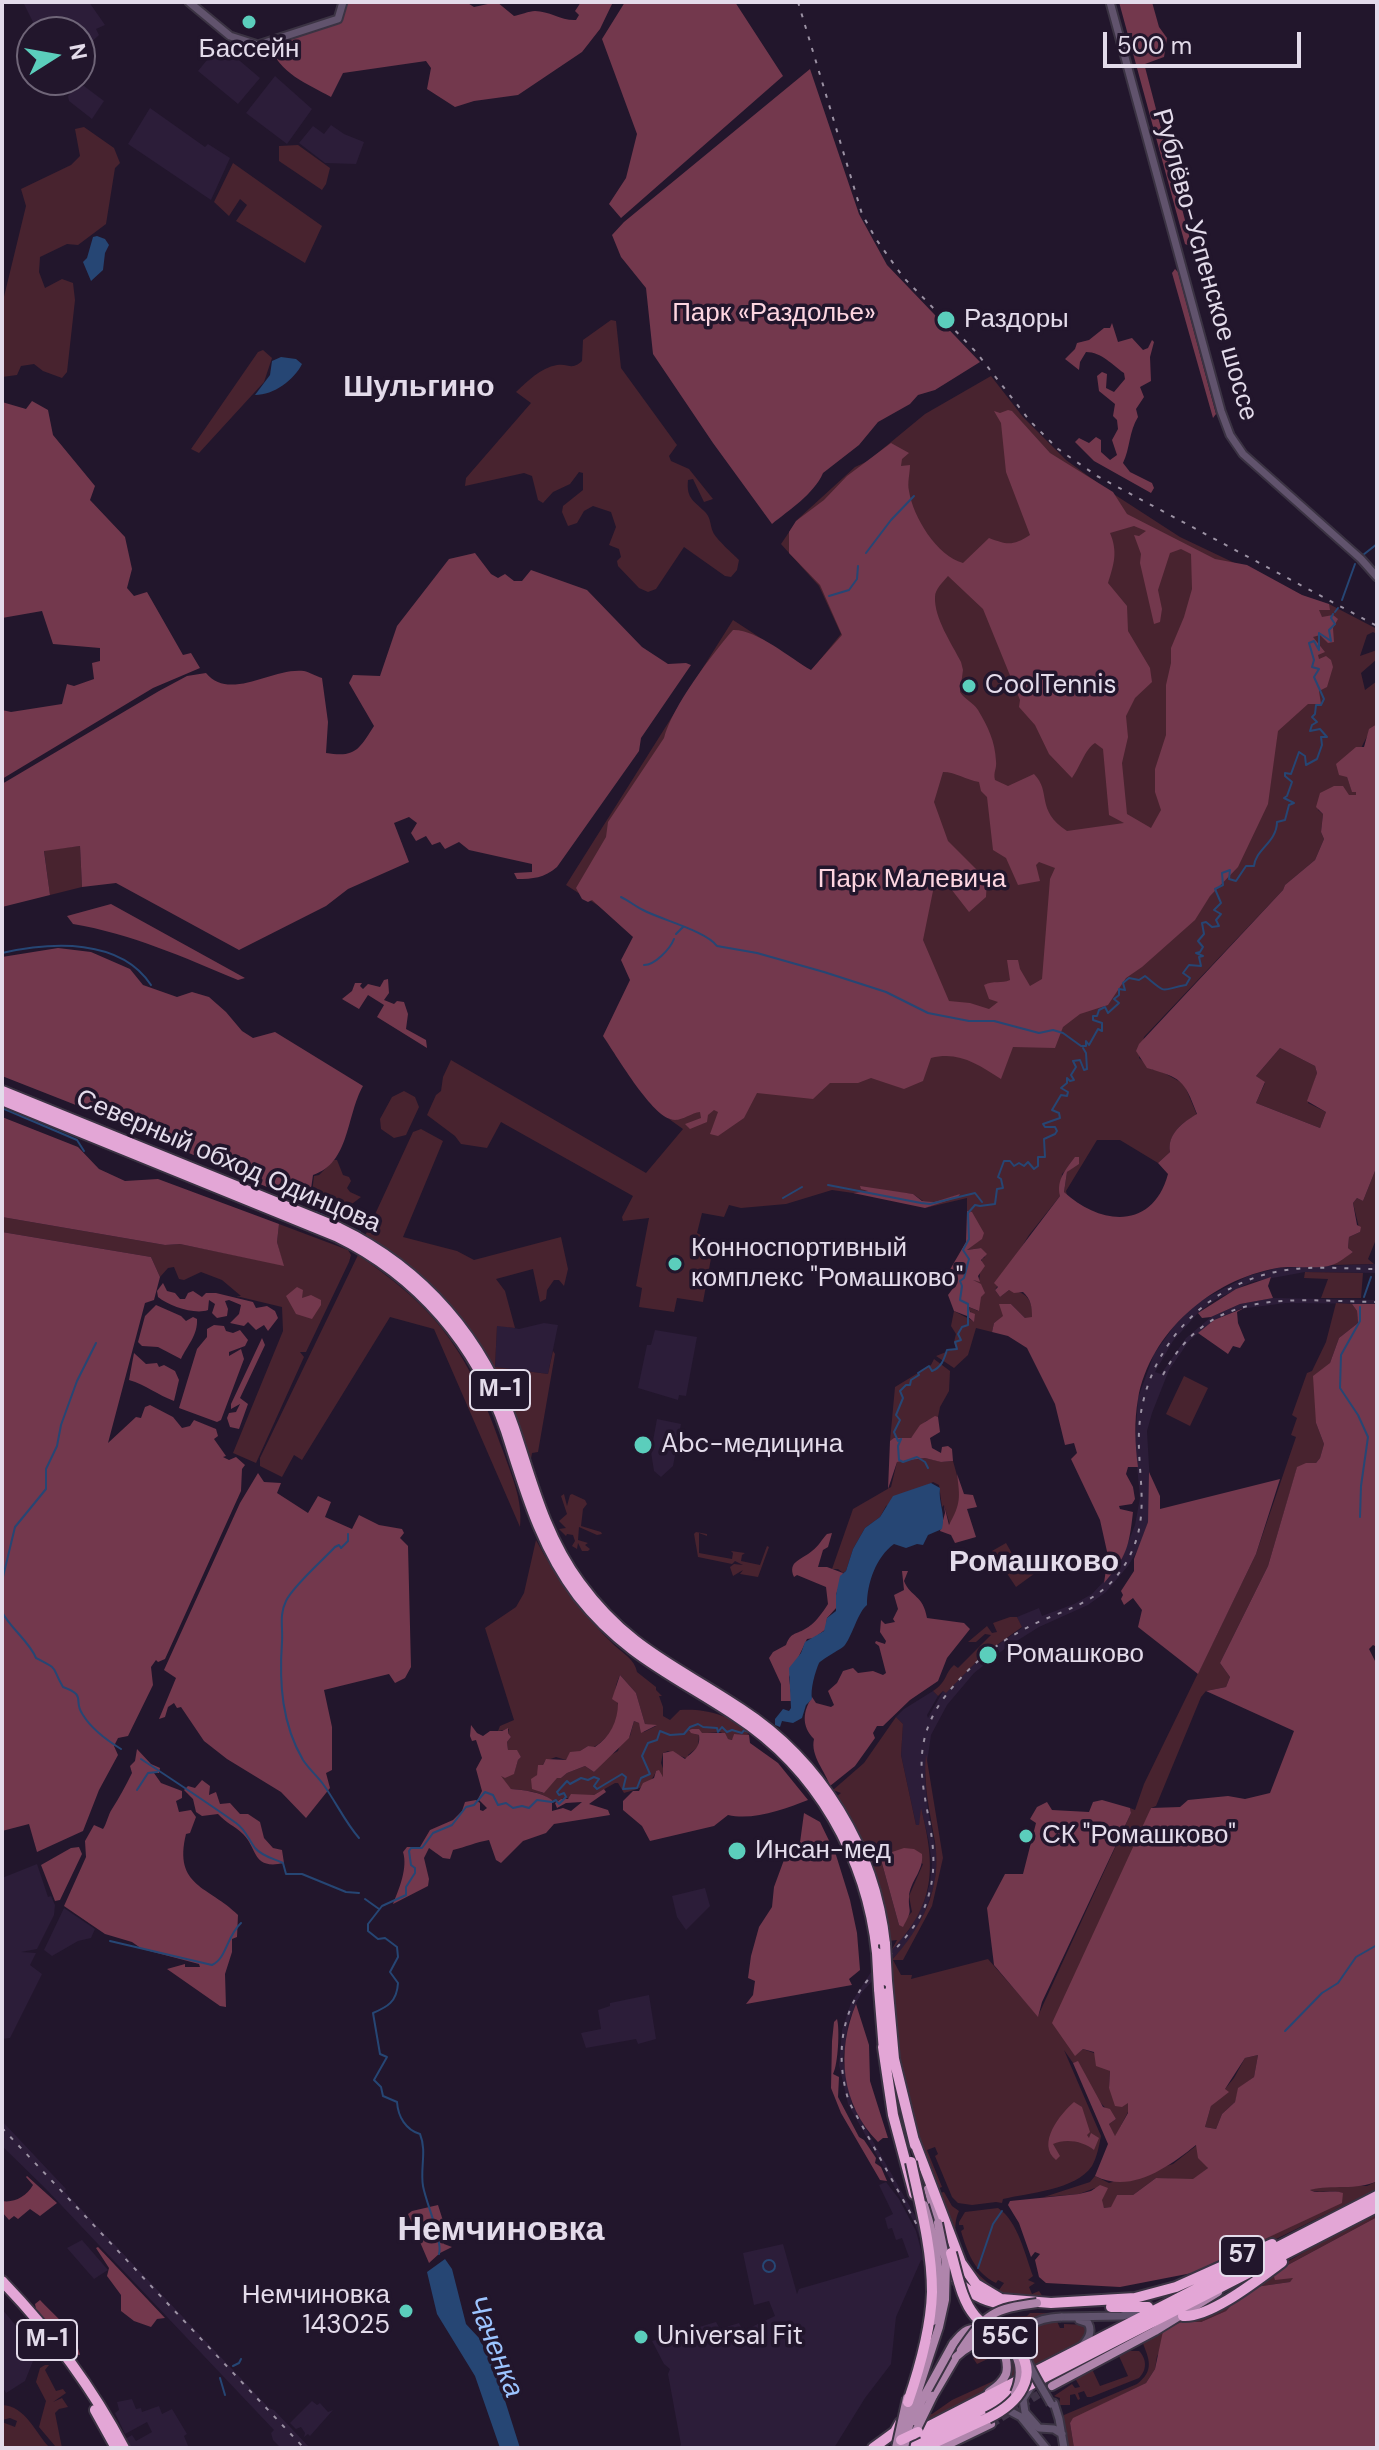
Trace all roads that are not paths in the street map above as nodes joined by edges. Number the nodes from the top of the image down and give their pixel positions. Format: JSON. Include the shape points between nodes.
{"nodes":[{"id":1,"x":189,"y":2,"type":"edge"},
{"id":2,"x":343,"y":2,"type":"edge"},
{"id":3,"x":1110,"y":2,"type":"edge"},
{"id":4,"x":1377,"y":577,"type":"edge"},
{"id":5,"x":2,"y":1091,"type":"edge"},
{"id":6,"x":2,"y":1100,"type":"edge"},
{"id":7,"x":650,"y":1659,"type":"junction"},
{"id":8,"x":881,"y":1948,"type":"junction"},
{"id":9,"x":899,"y":2115,"type":"junction"},
{"id":10,"x":914,"y":2140,"type":"junction"},
{"id":11,"x":911,"y":2162,"type":"junction"},
{"id":12,"x":923,"y":2172,"type":"junction"},
{"id":13,"x":1377,"y":2196,"type":"edge"},
{"id":14,"x":1377,"y":2207,"type":"edge"},
{"id":15,"x":1303,"y":2240,"type":"junction"},
{"id":16,"x":2,"y":2281,"type":"edge"},
{"id":17,"x":2,"y":2288,"type":"edge"},
{"id":18,"x":1037,"y":2303,"type":"junction"},
{"id":19,"x":1167,"y":2304,"type":"junction"},
{"id":20,"x":1148,"y":2307,"type":"dead end"},
{"id":21,"x":1183,"y":2316,"type":"dead end"},
{"id":22,"x":1061,"y":2319,"type":"junction"},
{"id":23,"x":1079,"y":2349,"type":"junction"},
{"id":24,"x":956,"y":2357,"type":"junction"},
{"id":25,"x":1049,"y":2376,"type":"junction"},
{"id":26,"x":1033,"y":2383,"type":"junction"},
{"id":27,"x":1052,"y":2405,"type":"junction"},
{"id":28,"x":964,"y":2407,"type":"junction"},
{"id":29,"x":986,"y":2418,"type":"junction"},
{"id":30,"x":1045,"y":2428,"type":"junction"},
{"id":31,"x":1061,"y":2432,"type":"junction"},
{"id":32,"x":908,"y":2445,"type":"edge"},
{"id":33,"x":116,"y":2448,"type":"edge"},
{"id":34,"x":124,"y":2448,"type":"edge"},
{"id":35,"x":873,"y":2448,"type":"edge"},
{"id":36,"x":886,"y":2448,"type":"edge"},
{"id":37,"x":941,"y":2448,"type":"edge"},
{"id":38,"x":1046,"y":2448,"type":"edge"},
{"id":39,"x":1063,"y":2448,"type":"edge"}],
"edges":[{"from":1,"to":2,"type":"main road","via":[[230,36],[258,45],[338,19]]},
{"from":3,"to":4,"type":"main road","name":"Рублёво-Успенское шоссе","via":[[1230,435],[1254,465]]},
{"from":5,"to":7,"type":"highway","name":"Северный обход Одинцова","number":"М-1","via":[[339,1228],[388,1255],[422,1283],[464,1329],[492,1374],[544,1521],[571,1571]]},
{"from":6,"to":7,"type":"highway","name":"Северный обход Одинцова","number":"М-1","via":[[336,1236],[416,1289],[448,1323],[488,1386],[536,1524],[564,1576],[602,1624]]},
{"from":7,"to":8,"type":"highway","name":"Северный обход Одинцова","number":"М-1","via":[[731,1702],[804,1763],[829,1803],[860,1873]]},
{"from":8,"to":9,"type":"highway","name":"Северный обход Одинцова","number":"М-1","bridge":true},
{"from":8,"to":9,"type":"highway","name":"Северный обход Одинцова","number":"М-1","bridge":true,"via":[[883,2047]]},
{"from":9,"to":10,"type":"highway","name":"Северный обход Одинцова","number":"М-1"},
{"from":9,"to":11,"type":"highway","name":"Северный обход Одинцова"},
{"from":9,"to":20,"type":"highway","bridge":true,"via":[[905,2166],[930,2235],[952,2277],[975,2296],[1010,2306]]},
{"from":10,"to":12,"type":"highway","name":"Северный обход Одинцова","number":"М-1"},
{"from":10,"to":18,"type":"highway","number":"57","bridge":true,"via":[[969,2276],[994,2296]]},
{"from":11,"to":32,"type":"main road","name":"Северный обход Одинцова","bridge":true,"via":[[934,2238],[939,2281],[935,2314],[906,2402]]},
{"from":11,"to":35,"type":"highway","bridge":true,"via":[[932,2295],[925,2341],[898,2428]]},
{"from":12,"to":29,"type":"highway","number":"55C","bridge":true,"via":[[970,2310],[1015,2346],[1025,2367],[1024,2385],[1015,2401]]},
{"from":12,"to":32,"type":"main road","name":"Северный обход Одинцова","bridge":true,"via":[[943,2245],[946,2286]]},
{"from":13,"to":15,"type":"highway"},
{"from":14,"to":15,"type":"highway"},
{"from":15,"to":18,"type":"highway","number":"57","via":[[1248,2253],[1186,2283],[1124,2300]]},
{"from":15,"to":19,"type":"highway"},
{"from":15,"to":21,"type":"highway","via":[[1208,2310]]},
{"from":15,"to":25,"type":"highway"},
{"from":16,"to":34,"type":"highway","number":"М-1","via":[[66,2357]]},
{"from":17,"to":33,"type":"highway","number":"М-1","via":[[57,2353]]},
{"from":18,"to":24,"type":"main road","bridge":true,"via":[[985,2318]]},
{"from":19,"to":22,"type":"main road","via":[[1122,2316]]},
{"from":19,"to":23,"type":"highway"},
{"from":22,"to":23,"type":"main road","via":[[1089,2325]]},
{"from":22,"to":27,"type":"main road","bridge":true,"via":[[1032,2324],[1022,2343]]},
{"from":23,"to":25,"type":"highway"},
{"from":24,"to":29,"type":"main road","bridge":true,"via":[[989,2340],[1001,2341],[1013,2354],[1020,2373],[1015,2394]]},
{"from":24,"to":32,"type":"main road","bridge":true},
{"from":25,"to":26,"type":"highway"},
{"from":25,"to":28,"type":"highway"},
{"from":26,"to":29,"type":"highway"},
{"from":26,"to":30,"type":"main road","via":[[1024,2396],[1024,2408],[1034,2425]]},
{"from":27,"to":30,"type":"main road","via":[[1053,2420]]},
{"from":27,"to":31,"type":"main road"},
{"from":28,"to":32,"type":"highway"},
{"from":28,"to":32,"type":"main road","bridge":true,"via":[[999,2384],[1007,2364],[1001,2347],[976,2329],[953,2344],[941,2364],[922,2400]]},
{"from":29,"to":32,"type":"highway","number":"55C"},
{"from":29,"to":37,"type":"main road"},
{"from":29,"to":38,"type":"main road","via":[[1002,2407],[1016,2412]]},
{"from":30,"to":31,"type":"main road"},
{"from":31,"to":39,"type":"main road"},
{"from":32,"to":36,"type":"highway"}]}
